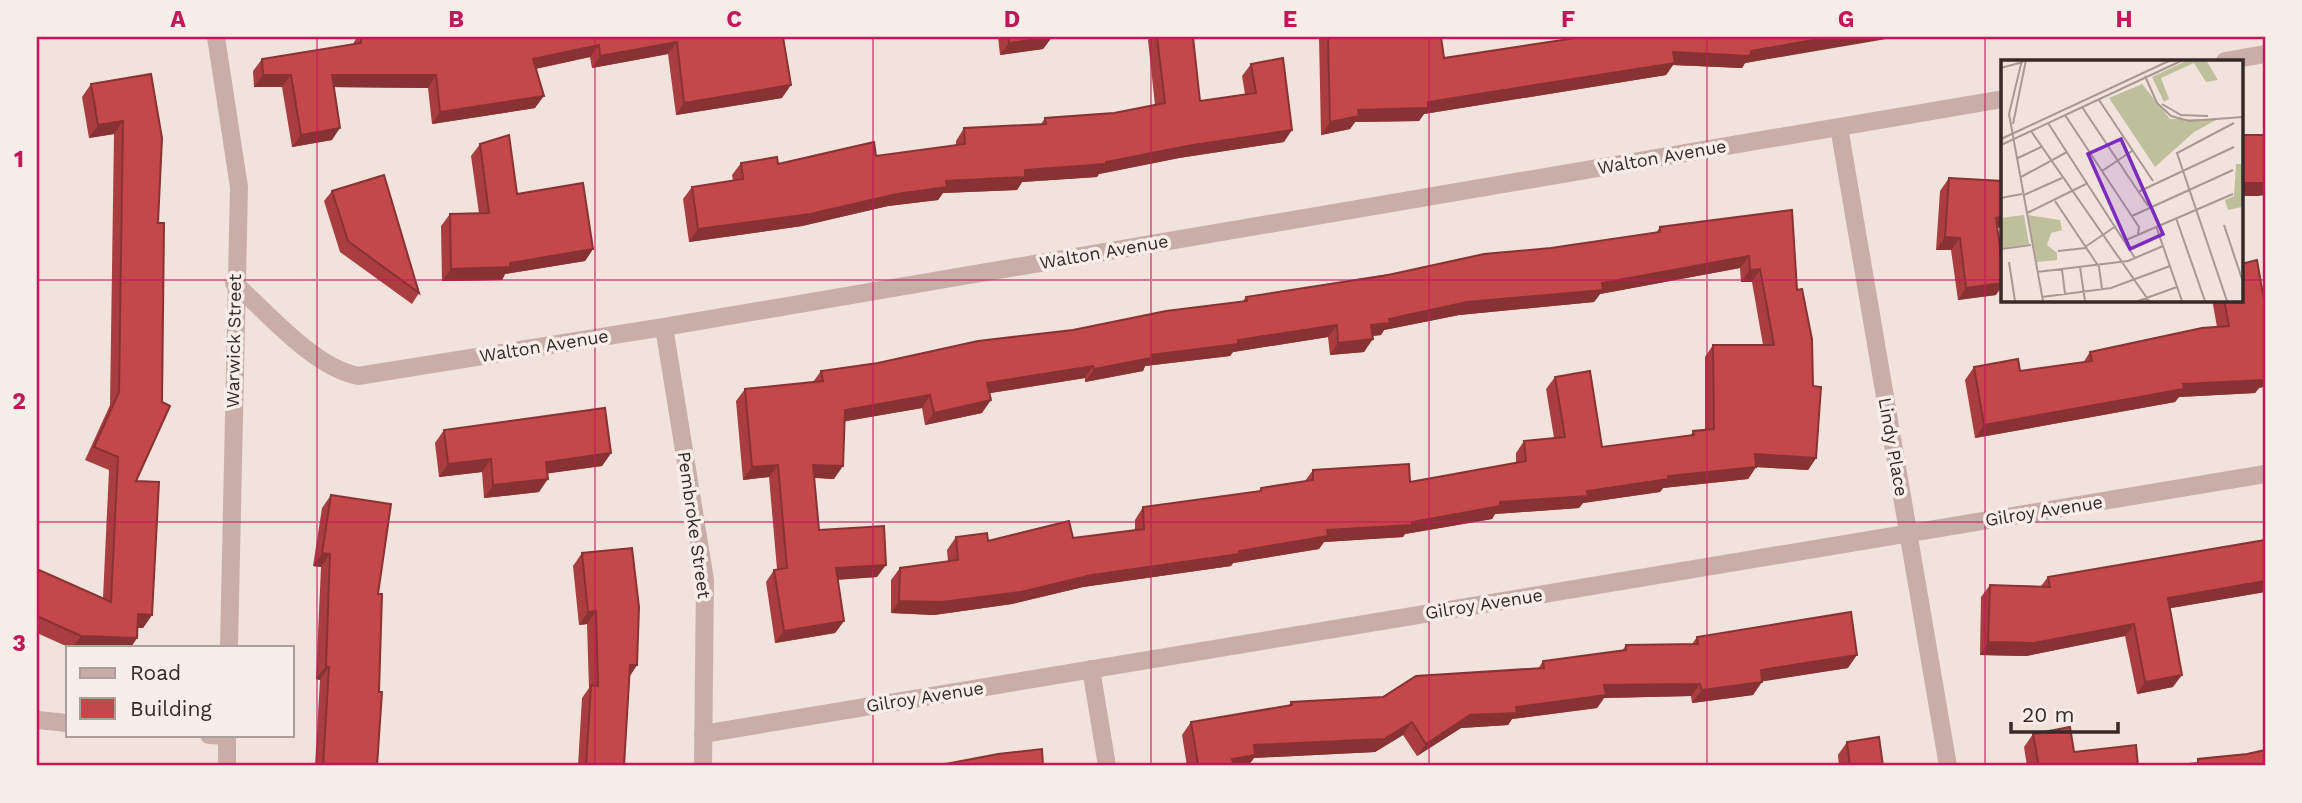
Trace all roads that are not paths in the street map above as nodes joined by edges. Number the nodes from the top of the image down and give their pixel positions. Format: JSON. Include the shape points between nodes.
{"nodes":[{"id":1,"x":216,"y":37,"type":"edge"},
{"id":2,"x":2265,"y":54,"type":"edge"},
{"id":3,"x":2231,"y":60,"type":"edge"},
{"id":4,"x":2001,"y":99,"type":"edge"},
{"id":5,"x":1839,"y":127,"type":"junction"},
{"id":6,"x":234,"y":283,"type":"junction"},
{"id":7,"x":664,"y":327,"type":"junction"},
{"id":8,"x":2265,"y":474,"type":"edge"},
{"id":9,"x":1908,"y":533,"type":"junction"},
{"id":10,"x":229,"y":646,"type":"edge"},
{"id":11,"x":1091,"y":669,"type":"junction"},
{"id":12,"x":37,"y":720,"type":"edge"},
{"id":13,"x":66,"y":723,"type":"edge"},
{"id":14,"x":703,"y":734,"type":"junction"},
{"id":15,"x":227,"y":736,"type":"edge"},
{"id":16,"x":227,"y":766,"type":"edge"},
{"id":17,"x":703,"y":766,"type":"edge"},
{"id":18,"x":1107,"y":766,"type":"edge"},
{"id":19,"x":1948,"y":766,"type":"edge"}],
"edges":[{"from":1,"to":6,"type":"street","name":"Warwick Street","via":[[239,187]]},
{"from":2,"to":3,"type":"street"},
{"from":4,"to":5,"type":"street","name":"Walton Avenue"},
{"from":5,"to":7,"type":"street","name":"Walton Avenue"},
{"from":5,"to":9,"type":"street","name":"Lindy Place"},
{"from":6,"to":7,"type":"street","name":"Walton Avenue","via":[[318,358],[358,376]]},
{"from":6,"to":10,"type":"street","name":"Warwick Street"},
{"from":7,"to":14,"type":"street","name":"Pembroke Street","via":[[705,580]]},
{"from":8,"to":9,"type":"street","name":"Gilroy Avenue"},
{"from":9,"to":11,"type":"street","name":"Gilroy Avenue"},
{"from":9,"to":19,"type":"street","name":"Lindy Place"},
{"from":11,"to":14,"type":"street","name":"Gilroy Avenue"},
{"from":11,"to":18,"type":"street"},
{"from":12,"to":13,"type":"street"},
{"from":14,"to":17,"type":"street","name":"Pembroke Street"},
{"from":15,"to":16,"type":"street"}]}
